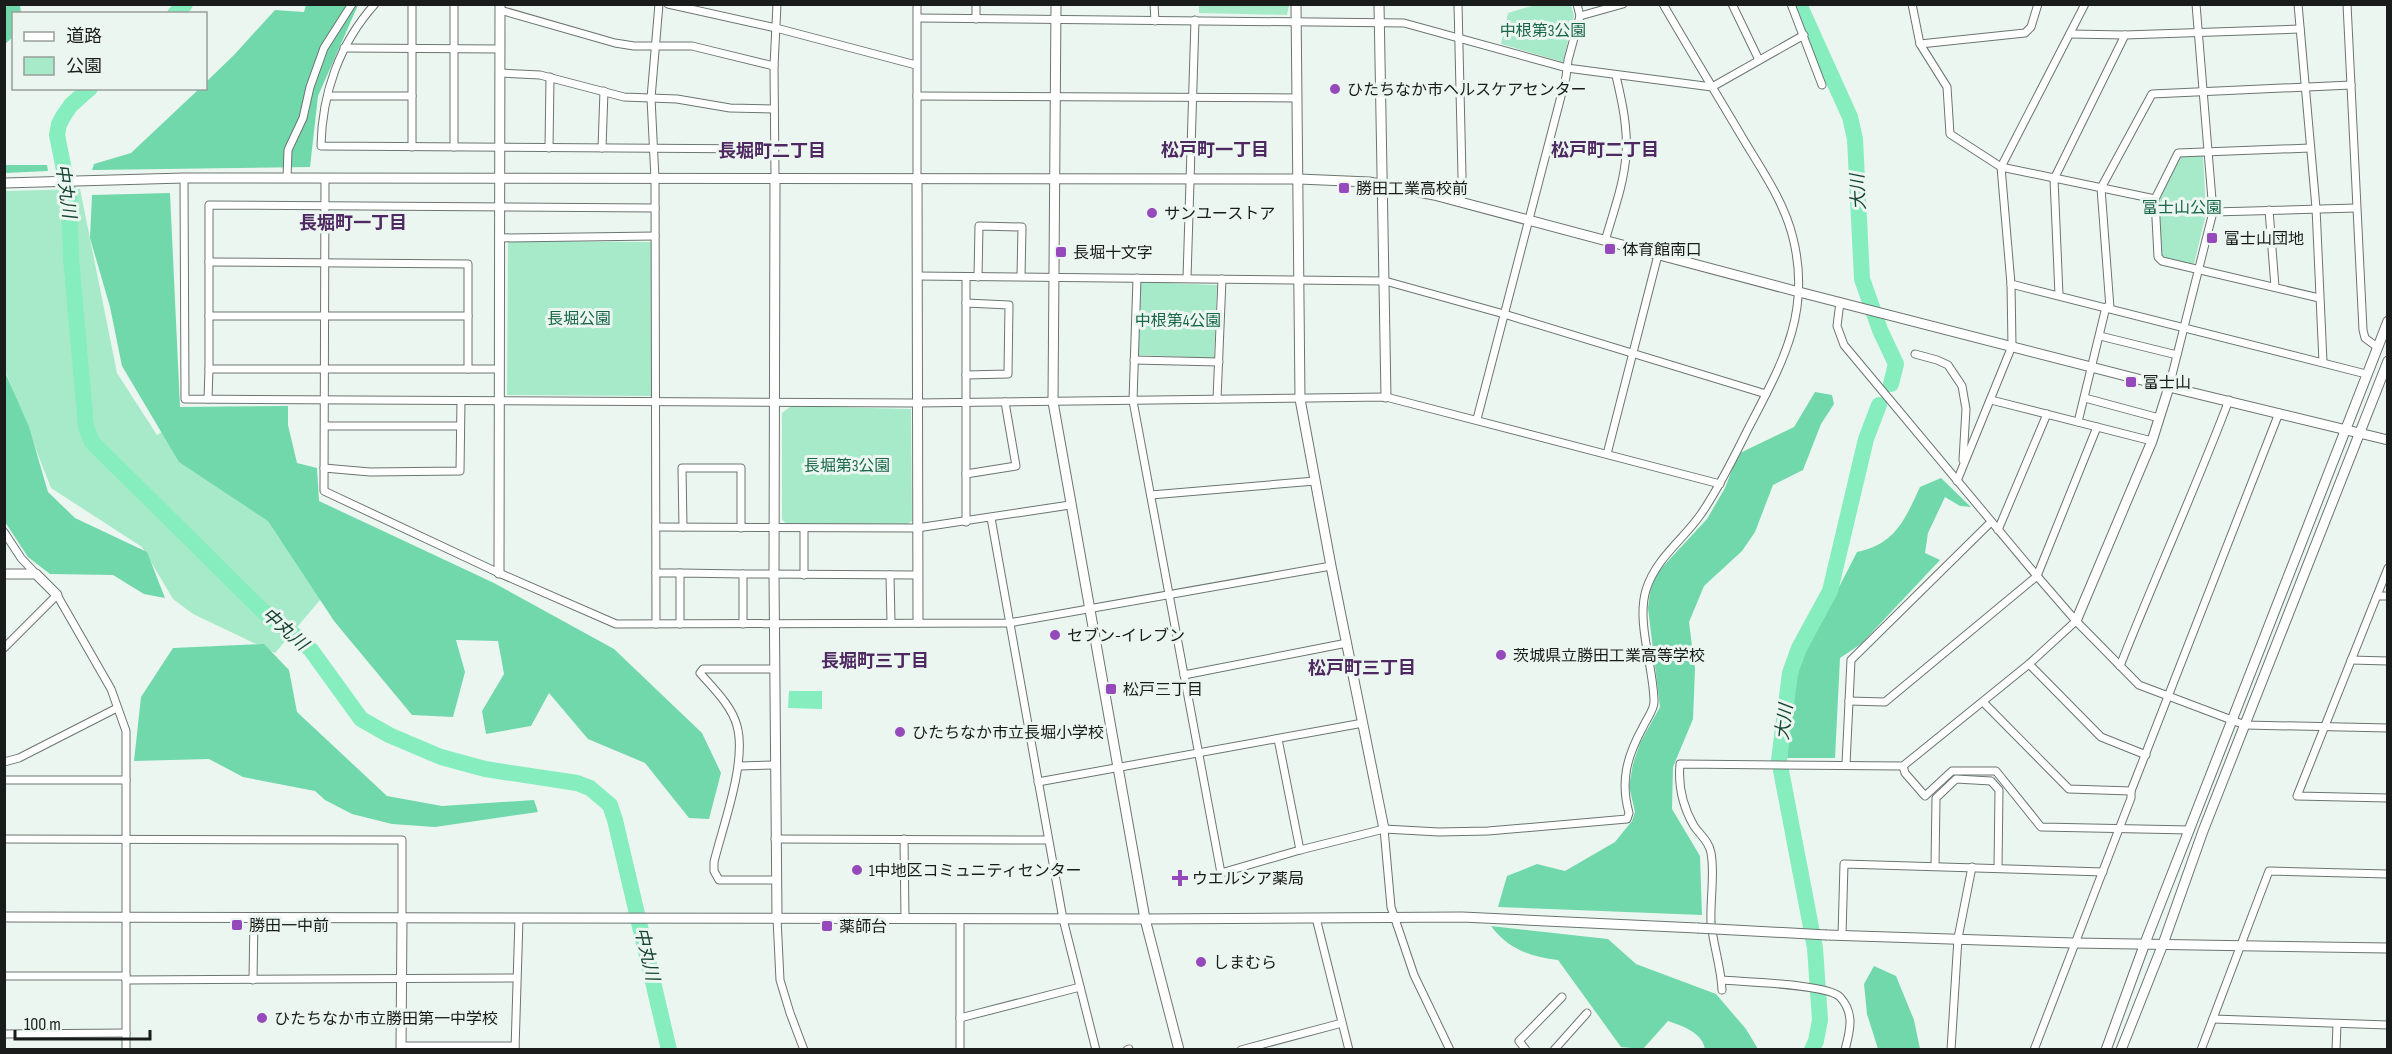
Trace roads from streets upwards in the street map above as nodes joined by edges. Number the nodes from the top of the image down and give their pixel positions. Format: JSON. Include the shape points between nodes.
{"nodes":[{"id":1,"x":352,"y":4,"type":"edge"},
{"id":2,"x":375,"y":4,"type":"edge"},
{"id":3,"x":412,"y":4,"type":"edge"},
{"id":4,"x":454,"y":4,"type":"edge"},
{"id":5,"x":658,"y":4,"type":"edge"},
{"id":6,"x":668,"y":4,"type":"edge"},
{"id":7,"x":777,"y":4,"type":"edge"},
{"id":8,"x":917,"y":4,"type":"edge"},
{"id":9,"x":976,"y":4,"type":"edge"},
{"id":10,"x":1056,"y":4,"type":"edge"},
{"id":11,"x":1154,"y":4,"type":"edge"},
{"id":12,"x":1296,"y":4,"type":"edge"},
{"id":13,"x":1379,"y":4,"type":"edge"},
{"id":14,"x":1458,"y":4,"type":"edge"},
{"id":15,"x":1577,"y":4,"type":"edge"},
{"id":16,"x":1623,"y":4,"type":"edge"},
{"id":17,"x":1663,"y":4,"type":"edge"},
{"id":18,"x":1732,"y":4,"type":"edge"},
{"id":19,"x":1791,"y":4,"type":"edge"},
{"id":20,"x":1912,"y":4,"type":"edge"},
{"id":21,"x":2038,"y":4,"type":"edge"},
{"id":22,"x":2085,"y":4,"type":"edge"},
{"id":23,"x":2196,"y":4,"type":"edge"},
{"id":24,"x":2298,"y":4,"type":"edge"},
{"id":25,"x":2347,"y":4,"type":"edge"},
{"id":26,"x":500,"y":7,"type":"edge"},
{"id":27,"x":1580,"y":16,"type":"junction"},
{"id":28,"x":918,"y":18,"type":"junction"},
{"id":29,"x":976,"y":19,"type":"junction"},
{"id":30,"x":1056,"y":20,"type":"junction"},
{"id":31,"x":1195,"y":20,"type":"junction"},
{"id":32,"x":1296,"y":20,"type":"junction"},
{"id":33,"x":1155,"y":21,"type":"junction"},
{"id":34,"x":1380,"y":22,"type":"junction"},
{"id":35,"x":776,"y":28,"type":"junction"},
{"id":36,"x":2300,"y":29,"type":"junction"},
{"id":37,"x":2198,"y":32,"type":"junction"},
{"id":38,"x":2070,"y":34,"type":"junction"},
{"id":39,"x":1804,"y":35,"type":"junction"},
{"id":40,"x":2125,"y":35,"type":"junction"},
{"id":41,"x":1458,"y":37,"type":"junction"},
{"id":42,"x":1920,"y":44,"type":"junction"},
{"id":43,"x":654,"y":46,"type":"junction"},
{"id":44,"x":344,"y":48,"type":"junction"},
{"id":45,"x":454,"y":48,"type":"junction"},
{"id":46,"x":412,"y":49,"type":"junction"},
{"id":47,"x":500,"y":49,"type":"junction"},
{"id":48,"x":1759,"y":60,"type":"junction"},
{"id":49,"x":916,"y":65,"type":"junction"},
{"id":50,"x":774,"y":66,"type":"junction"},
{"id":51,"x":1567,"y":68,"type":"junction"},
{"id":52,"x":500,"y":73,"type":"junction"},
{"id":53,"x":1616,"y":76,"type":"junction"},
{"id":54,"x":550,"y":77,"type":"junction"},
{"id":55,"x":1822,"y":85,"type":"dead end"},
{"id":56,"x":2351,"y":85,"type":"junction"},
{"id":57,"x":1712,"y":87,"type":"junction"},
{"id":58,"x":2306,"y":87,"type":"junction"},
{"id":59,"x":604,"y":91,"type":"junction"},
{"id":60,"x":2204,"y":92,"type":"junction"},
{"id":61,"x":327,"y":96,"type":"junction"},
{"id":62,"x":412,"y":96,"type":"junction"},
{"id":63,"x":917,"y":96,"type":"junction"},
{"id":64,"x":1192,"y":97,"type":"junction"},
{"id":65,"x":651,"y":98,"type":"junction"},
{"id":66,"x":1054,"y":98,"type":"junction"},
{"id":67,"x":1297,"y":98,"type":"junction"},
{"id":68,"x":774,"y":109,"type":"junction"},
{"id":69,"x":412,"y":147,"type":"junction"},
{"id":70,"x":454,"y":147,"type":"junction"},
{"id":71,"x":499,"y":147,"type":"junction"},
{"id":72,"x":549,"y":148,"type":"junction"},
{"id":73,"x":602,"y":148,"type":"junction"},
{"id":74,"x":2310,"y":148,"type":"junction"},
{"id":75,"x":653,"y":149,"type":"junction"},
{"id":76,"x":774,"y":149,"type":"junction"},
{"id":77,"x":2208,"y":151,"type":"junction"},
{"id":78,"x":2001,"y":167,"type":"junction"},
{"id":79,"x":184,"y":177,"type":"junction"},
{"id":80,"x":287,"y":177,"type":"junction"},
{"id":81,"x":326,"y":177,"type":"junction"},
{"id":82,"x":655,"y":178,"type":"junction"},
{"id":83,"x":775,"y":178,"type":"junction"},
{"id":84,"x":917,"y":178,"type":"junction"},
{"id":85,"x":1054,"y":178,"type":"junction"},
{"id":86,"x":499,"y":179,"type":"junction"},
{"id":87,"x":1191,"y":179,"type":"junction"},
{"id":88,"x":1299,"y":179,"type":"junction"},
{"id":89,"x":2054,"y":179,"type":"junction"},
{"id":90,"x":4,"y":183,"type":"edge"},
{"id":91,"x":1383,"y":184,"type":"junction"},
{"id":92,"x":2101,"y":188,"type":"junction"},
{"id":93,"x":2155,"y":199,"type":"junction"},
{"id":94,"x":1461,"y":202,"type":"junction"},
{"id":95,"x":325,"y":207,"type":"junction"},
{"id":96,"x":655,"y":208,"type":"junction"},
{"id":97,"x":2316,"y":208,"type":"junction"},
{"id":98,"x":2356,"y":208,"type":"junction"},
{"id":99,"x":500,"y":209,"type":"junction"},
{"id":100,"x":2269,"y":210,"type":"junction"},
{"id":101,"x":2213,"y":212,"type":"junction"},
{"id":102,"x":1528,"y":221,"type":"junction"},
{"id":103,"x":655,"y":236,"type":"junction"},
{"id":104,"x":500,"y":238,"type":"junction"},
{"id":105,"x":1605,"y":241,"type":"junction"},
{"id":106,"x":1658,"y":255,"type":"junction"},
{"id":107,"x":209,"y":262,"type":"junction"},
{"id":108,"x":325,"y":262,"type":"junction"},
{"id":109,"x":2199,"y":268,"type":"junction"},
{"id":110,"x":917,"y":276,"type":"junction"},
{"id":111,"x":1021,"y":276,"type":"junction"},
{"id":112,"x":1053,"y":276,"type":"junction"},
{"id":113,"x":966,"y":277,"type":"junction"},
{"id":114,"x":978,"y":277,"type":"junction"},
{"id":115,"x":1137,"y":278,"type":"junction"},
{"id":116,"x":1186,"y":278,"type":"junction"},
{"id":117,"x":1222,"y":279,"type":"junction"},
{"id":118,"x":1299,"y":279,"type":"junction"},
{"id":119,"x":1385,"y":281,"type":"junction"},
{"id":120,"x":2012,"y":284,"type":"junction"},
{"id":121,"x":2276,"y":287,"type":"junction"},
{"id":122,"x":1799,"y":292,"type":"junction"},
{"id":123,"x":2059,"y":295,"type":"junction"},
{"id":124,"x":2319,"y":298,"type":"junction"},
{"id":125,"x":1840,"y":302,"type":"junction"},
{"id":126,"x":966,"y":303,"type":"junction"},
{"id":127,"x":2108,"y":307,"type":"junction"},
{"id":128,"x":1504,"y":314,"type":"junction"},
{"id":129,"x":325,"y":315,"type":"junction"},
{"id":130,"x":209,"y":316,"type":"junction"},
{"id":131,"x":468,"y":316,"type":"junction"},
{"id":132,"x":2388,"y":321,"type":"edge"},
{"id":133,"x":2184,"y":327,"type":"junction"},
{"id":134,"x":2100,"y":336,"type":"junction"},
{"id":135,"x":2012,"y":346,"type":"junction"},
{"id":136,"x":2377,"y":347,"type":"junction"},
{"id":137,"x":1633,"y":353,"type":"junction"},
{"id":138,"x":1915,"y":354,"type":"dead end"},
{"id":139,"x":2177,"y":355,"type":"junction"},
{"id":140,"x":1134,"y":360,"type":"junction"},
{"id":141,"x":2388,"y":361,"type":"edge"},
{"id":142,"x":1219,"y":362,"type":"junction"},
{"id":143,"x":2323,"y":362,"type":"junction"},
{"id":144,"x":2093,"y":366,"type":"junction"},
{"id":145,"x":325,"y":368,"type":"junction"},
{"id":146,"x":209,"y":369,"type":"junction"},
{"id":147,"x":468,"y":369,"type":"junction"},
{"id":148,"x":500,"y":369,"type":"junction"},
{"id":149,"x":2366,"y":374,"type":"junction"},
{"id":150,"x":966,"y":375,"type":"junction"},
{"id":151,"x":2169,"y":387,"type":"junction"},
{"id":152,"x":1766,"y":394,"type":"junction"},
{"id":153,"x":1386,"y":397,"type":"junction"},
{"id":154,"x":2085,"y":398,"type":"junction"},
{"id":155,"x":208,"y":399,"type":"junction"},
{"id":156,"x":1217,"y":399,"type":"junction"},
{"id":157,"x":1300,"y":399,"type":"junction"},
{"id":158,"x":325,"y":400,"type":"junction"},
{"id":159,"x":1991,"y":400,"type":"junction"},
{"id":160,"x":2229,"y":400,"type":"junction"},
{"id":161,"x":460,"y":401,"type":"junction"},
{"id":162,"x":500,"y":401,"type":"junction"},
{"id":163,"x":1133,"y":401,"type":"junction"},
{"id":164,"x":655,"y":402,"type":"junction"},
{"id":165,"x":775,"y":402,"type":"junction"},
{"id":166,"x":966,"y":402,"type":"junction"},
{"id":167,"x":1005,"y":402,"type":"junction"},
{"id":168,"x":1053,"y":402,"type":"junction"},
{"id":169,"x":917,"y":403,"type":"junction"},
{"id":170,"x":2279,"y":413,"type":"junction"},
{"id":171,"x":2047,"y":414,"type":"junction"},
{"id":172,"x":2159,"y":418,"type":"junction"},
{"id":173,"x":1477,"y":419,"type":"junction"},
{"id":174,"x":2078,"y":422,"type":"junction"},
{"id":175,"x":325,"y":426,"type":"junction"},
{"id":176,"x":460,"y":426,"type":"junction"},
{"id":177,"x":2097,"y":427,"type":"junction"},
{"id":178,"x":2344,"y":429,"type":"junction"},
{"id":179,"x":2360,"y":433,"type":"junction"},
{"id":180,"x":2388,"y":440,"type":"edge"},
{"id":181,"x":2152,"y":441,"type":"junction"},
{"id":182,"x":1607,"y":454,"type":"junction"},
{"id":183,"x":1963,"y":462,"type":"junction"},
{"id":184,"x":324,"y":468,"type":"junction"},
{"id":185,"x":966,"y":474,"type":"junction"},
{"id":186,"x":1315,"y":481,"type":"junction"},
{"id":187,"x":1957,"y":481,"type":"junction"},
{"id":188,"x":1720,"y":484,"type":"junction"},
{"id":189,"x":1151,"y":495,"type":"junction"},
{"id":190,"x":1070,"y":505,"type":"junction"},
{"id":191,"x":991,"y":518,"type":"junction"},
{"id":192,"x":966,"y":522,"type":"junction"},
{"id":193,"x":1991,"y":522,"type":"junction"},
{"id":194,"x":656,"y":527,"type":"junction"},
{"id":195,"x":683,"y":527,"type":"junction"},
{"id":196,"x":741,"y":528,"type":"junction"},
{"id":197,"x":917,"y":528,"type":"junction"},
{"id":198,"x":774,"y":529,"type":"junction"},
{"id":199,"x":804,"y":529,"type":"junction"},
{"id":200,"x":1998,"y":530,"type":"junction"},
{"id":201,"x":4,"y":532,"type":"edge"},
{"id":202,"x":1331,"y":566,"type":"junction"},
{"id":203,"x":2388,"y":568,"type":"edge"},
{"id":204,"x":499,"y":573,"type":"junction"},
{"id":205,"x":656,"y":573,"type":"junction"},
{"id":206,"x":680,"y":573,"type":"junction"},
{"id":207,"x":4,"y":574,"type":"edge"},
{"id":208,"x":36,"y":574,"type":"junction"},
{"id":209,"x":743,"y":574,"type":"junction"},
{"id":210,"x":774,"y":575,"type":"junction"},
{"id":211,"x":804,"y":575,"type":"junction"},
{"id":212,"x":890,"y":575,"type":"junction"},
{"id":213,"x":917,"y":575,"type":"junction"},
{"id":214,"x":2037,"y":576,"type":"junction"},
{"id":215,"x":1169,"y":594,"type":"junction"},
{"id":216,"x":57,"y":595,"type":"junction"},
{"id":217,"x":2377,"y":596,"type":"junction"},
{"id":218,"x":2388,"y":596,"type":"edge"},
{"id":219,"x":1089,"y":609,"type":"junction"},
{"id":220,"x":2076,"y":621,"type":"junction"},
{"id":221,"x":891,"y":622,"type":"junction"},
{"id":222,"x":918,"y":622,"type":"junction"},
{"id":223,"x":1009,"y":622,"type":"junction"},
{"id":224,"x":656,"y":624,"type":"junction"},
{"id":225,"x":680,"y":624,"type":"junction"},
{"id":226,"x":743,"y":624,"type":"junction"},
{"id":227,"x":774,"y":624,"type":"junction"},
{"id":228,"x":1347,"y":643,"type":"junction"},
{"id":229,"x":4,"y":648,"type":"edge"},
{"id":230,"x":2351,"y":660,"type":"junction"},
{"id":231,"x":2388,"y":661,"type":"edge"},
{"id":232,"x":2029,"y":664,"type":"junction"},
{"id":233,"x":2120,"y":666,"type":"junction"},
{"id":234,"x":774,"y":669,"type":"junction"},
{"id":235,"x":1184,"y":675,"type":"junction"},
{"id":236,"x":2169,"y":697,"type":"junction"},
{"id":237,"x":1849,"y":701,"type":"junction"},
{"id":238,"x":1983,"y":702,"type":"junction"},
{"id":239,"x":117,"y":708,"type":"junction"},
{"id":240,"x":2233,"y":722,"type":"junction"},
{"id":241,"x":1363,"y":723,"type":"junction"},
{"id":242,"x":2244,"y":725,"type":"junction"},
{"id":243,"x":2325,"y":726,"type":"junction"},
{"id":244,"x":2388,"y":728,"type":"edge"},
{"id":245,"x":1278,"y":739,"type":"junction"},
{"id":246,"x":1199,"y":754,"type":"junction"},
{"id":247,"x":2146,"y":755,"type":"junction"},
{"id":248,"x":4,"y":762,"type":"edge"},
{"id":249,"x":1846,"y":764,"type":"junction"},
{"id":250,"x":775,"y":765,"type":"junction"},
{"id":251,"x":739,"y":766,"type":"junction"},
{"id":252,"x":1903,"y":766,"type":"junction"},
{"id":253,"x":1117,"y":767,"type":"junction"},
{"id":254,"x":4,"y":780,"type":"edge"},
{"id":255,"x":126,"y":780,"type":"junction"},
{"id":256,"x":1038,"y":782,"type":"junction"},
{"id":257,"x":2131,"y":791,"type":"junction"},
{"id":258,"x":2388,"y":798,"type":"edge"},
{"id":259,"x":2119,"y":829,"type":"junction"},
{"id":260,"x":1384,"y":830,"type":"junction"},
{"id":261,"x":2190,"y":830,"type":"junction"},
{"id":262,"x":4,"y":839,"type":"edge"},
{"id":263,"x":126,"y":839,"type":"junction"},
{"id":264,"x":776,"y":839,"type":"junction"},
{"id":265,"x":904,"y":839,"type":"junction"},
{"id":266,"x":1048,"y":840,"type":"junction"},
{"id":267,"x":1300,"y":850,"type":"junction"},
{"id":268,"x":1935,"y":866,"type":"junction"},
{"id":269,"x":1972,"y":867,"type":"junction"},
{"id":270,"x":1998,"y":867,"type":"junction"},
{"id":271,"x":2103,"y":872,"type":"junction"},
{"id":272,"x":2388,"y":874,"type":"edge"},
{"id":273,"x":776,"y":880,"type":"junction"},
{"id":274,"x":4,"y":917,"type":"edge"},
{"id":275,"x":126,"y":917,"type":"junction"},
{"id":276,"x":254,"y":917,"type":"junction"},
{"id":277,"x":402,"y":917,"type":"junction"},
{"id":278,"x":519,"y":918,"type":"junction"},
{"id":279,"x":777,"y":918,"type":"junction"},
{"id":280,"x":905,"y":918,"type":"junction"},
{"id":281,"x":1316,"y":918,"type":"junction"},
{"id":282,"x":1395,"y":918,"type":"junction"},
{"id":283,"x":960,"y":919,"type":"junction"},
{"id":284,"x":1063,"y":919,"type":"junction"},
{"id":285,"x":1145,"y":920,"type":"junction"},
{"id":286,"x":1842,"y":935,"type":"junction"},
{"id":287,"x":1958,"y":938,"type":"junction"},
{"id":288,"x":2074,"y":943,"type":"junction"},
{"id":289,"x":2145,"y":943,"type":"junction"},
{"id":290,"x":2163,"y":944,"type":"junction"},
{"id":291,"x":2242,"y":945,"type":"junction"},
{"id":292,"x":2388,"y":948,"type":"edge"},
{"id":293,"x":4,"y":976,"type":"edge"},
{"id":294,"x":126,"y":978,"type":"junction"},
{"id":295,"x":402,"y":978,"type":"junction"},
{"id":296,"x":516,"y":978,"type":"junction"},
{"id":297,"x":253,"y":980,"type":"junction"},
{"id":298,"x":1722,"y":980,"type":"junction"},
{"id":299,"x":1080,"y":987,"type":"junction"},
{"id":300,"x":1722,"y":990,"type":"dead end"},
{"id":301,"x":1562,"y":997,"type":"dead end"},
{"id":302,"x":1587,"y":1013,"type":"dead end"},
{"id":303,"x":960,"y":1018,"type":"junction"},
{"id":304,"x":2213,"y":1019,"type":"junction"},
{"id":305,"x":1342,"y":1023,"type":"junction"},
{"id":306,"x":2337,"y":1024,"type":"junction"},
{"id":307,"x":2388,"y":1024,"type":"edge"},
{"id":308,"x":126,"y":1033,"type":"junction"},
{"id":309,"x":4,"y":1034,"type":"edge"},
{"id":310,"x":401,"y":1048,"type":"edge"},
{"id":311,"x":515,"y":1048,"type":"edge"},
{"id":312,"x":126,"y":1050,"type":"edge"},
{"id":313,"x":804,"y":1050,"type":"edge"},
{"id":314,"x":960,"y":1050,"type":"edge"},
{"id":315,"x":1096,"y":1050,"type":"edge"},
{"id":316,"x":1179,"y":1050,"type":"edge"},
{"id":317,"x":1241,"y":1050,"type":"edge"},
{"id":318,"x":1349,"y":1050,"type":"edge"},
{"id":319,"x":1450,"y":1050,"type":"edge"},
{"id":320,"x":1526,"y":1050,"type":"edge"},
{"id":321,"x":1554,"y":1050,"type":"edge"},
{"id":322,"x":1845,"y":1050,"type":"edge"},
{"id":323,"x":1951,"y":1050,"type":"edge"},
{"id":324,"x":2034,"y":1050,"type":"edge"},
{"id":325,"x":2106,"y":1050,"type":"edge"},
{"id":326,"x":2121,"y":1050,"type":"edge"},
{"id":327,"x":2201,"y":1050,"type":"edge"},
{"id":328,"x":2337,"y":1050,"type":"edge"}],
"edges":[{"from":1,"to":80,"type":"street","via":[[320,58],[303,118],[288,150]]},
{"from":2,"to":44,"type":"street"},
{"from":3,"to":46,"type":"street"},
{"from":4,"to":45,"type":"street"},
{"from":5,"to":43,"type":"street"},
{"from":6,"to":35,"type":"street"},
{"from":7,"to":35,"type":"street"},
{"from":8,"to":28,"type":"street"},
{"from":9,"to":29,"type":"street"},
{"from":10,"to":30,"type":"street"},
{"from":11,"to":33,"type":"street"},
{"from":12,"to":32,"type":"street"},
{"from":13,"to":34,"type":"street"},
{"from":14,"to":41,"type":"street"},
{"from":15,"to":27,"type":"street"},
{"from":16,"to":27,"type":"street"},
{"from":17,"to":57,"type":"street"},
{"from":18,"to":48,"type":"street"},
{"from":19,"to":39,"type":"street"},
{"from":20,"to":42,"type":"street"},
{"from":21,"to":42,"type":"street","via":[[2031,27],[2025,33]]},
{"from":22,"to":38,"type":"street"},
{"from":23,"to":37,"type":"street"},
{"from":24,"to":36,"type":"street"},
{"from":25,"to":56,"type":"street"},
{"from":26,"to":43,"type":"street","via":[[615,43]]},
{"from":26,"to":47,"type":"street"},
{"from":27,"to":51,"type":"street"},
{"from":28,"to":29,"type":"street"},
{"from":28,"to":49,"type":"street"},
{"from":29,"to":30,"type":"street"},
{"from":30,"to":33,"type":"street"},
{"from":30,"to":66,"type":"street"},
{"from":31,"to":32,"type":"street"},
{"from":31,"to":33,"type":"street"},
{"from":31,"to":64,"type":"street"},
{"from":32,"to":34,"type":"street"},
{"from":32,"to":67,"type":"street"},
{"from":34,"to":41,"type":"street","via":[[1404,22]]},
{"from":34,"to":91,"type":"street"},
{"from":35,"to":49,"type":"street"},
{"from":35,"to":50,"type":"street"},
{"from":36,"to":37,"type":"street"},
{"from":36,"to":58,"type":"street"},
{"from":37,"to":40,"type":"street"},
{"from":37,"to":60,"type":"street"},
{"from":38,"to":40,"type":"street"},
{"from":38,"to":78,"type":"street"},
{"from":39,"to":48,"type":"street"},
{"from":39,"to":55,"type":"street"},
{"from":40,"to":89,"type":"street"},
{"from":41,"to":51,"type":"street"},
{"from":41,"to":94,"type":"street"},
{"from":42,"to":78,"type":"street","via":[[1947,87],[1950,134]]},
{"from":43,"to":50,"type":"street","via":[[692,46]]},
{"from":43,"to":65,"type":"street"},
{"from":44,"to":46,"type":"street"},
{"from":44,"to":61,"type":"street"},
{"from":45,"to":46,"type":"street"},
{"from":45,"to":47,"type":"street"},
{"from":45,"to":70,"type":"street"},
{"from":46,"to":62,"type":"street"},
{"from":47,"to":52,"type":"street"},
{"from":48,"to":57,"type":"street"},
{"from":49,"to":63,"type":"street"},
{"from":50,"to":68,"type":"street"},
{"from":51,"to":53,"type":"street"},
{"from":51,"to":102,"type":"street"},
{"from":52,"to":54,"type":"street"},
{"from":52,"to":71,"type":"street"},
{"from":53,"to":57,"type":"street"},
{"from":53,"to":105,"type":"street","via":[[1623,103],[1626,154]]},
{"from":54,"to":59,"type":"street"},
{"from":54,"to":72,"type":"street"},
{"from":56,"to":58,"type":"street"},
{"from":56,"to":98,"type":"street"},
{"from":57,"to":122,"type":"street","via":[[1787,218]]},
{"from":58,"to":60,"type":"street"},
{"from":58,"to":74,"type":"street"},
{"from":59,"to":65,"type":"street"},
{"from":59,"to":73,"type":"street"},
{"from":60,"to":77,"type":"street"},
{"from":60,"to":92,"type":"street","via":[[2152,94]]},
{"from":61,"to":62,"type":"street"},
{"from":61,"to":69,"type":"street","via":[[321,146]]},
{"from":62,"to":69,"type":"street"},
{"from":63,"to":66,"type":"street"},
{"from":63,"to":84,"type":"street"},
{"from":64,"to":66,"type":"street"},
{"from":64,"to":67,"type":"street"},
{"from":64,"to":87,"type":"street"},
{"from":65,"to":68,"type":"street"},
{"from":65,"to":75,"type":"street"},
{"from":66,"to":85,"type":"street"},
{"from":67,"to":88,"type":"street"},
{"from":68,"to":76,"type":"street"},
{"from":69,"to":70,"type":"street"},
{"from":70,"to":71,"type":"street"},
{"from":71,"to":72,"type":"street"},
{"from":71,"to":86,"type":"street"},
{"from":72,"to":73,"type":"street"},
{"from":73,"to":75,"type":"street"},
{"from":74,"to":77,"type":"street"},
{"from":74,"to":97,"type":"street"},
{"from":75,"to":76,"type":"street"},
{"from":75,"to":82,"type":"street"},
{"from":76,"to":83,"type":"street"},
{"from":77,"to":93,"type":"street","via":[[2178,153]]},
{"from":77,"to":101,"type":"street"},
{"from":78,"to":89,"type":"street"},
{"from":78,"to":120,"type":"street"},
{"from":79,"to":80,"type":"street"},
{"from":79,"to":90,"type":"street"},
{"from":79,"to":155,"type":"street","via":[[185,399]]},
{"from":80,"to":81,"type":"street"},
{"from":81,"to":86,"type":"street"},
{"from":81,"to":95,"type":"street"},
{"from":82,"to":83,"type":"street"},
{"from":82,"to":86,"type":"street"},
{"from":82,"to":96,"type":"street"},
{"from":83,"to":84,"type":"street"},
{"from":83,"to":165,"type":"street"},
{"from":84,"to":85,"type":"street"},
{"from":84,"to":110,"type":"street"},
{"from":85,"to":87,"type":"street"},
{"from":85,"to":112,"type":"street"},
{"from":86,"to":99,"type":"street"},
{"from":87,"to":88,"type":"street"},
{"from":87,"to":116,"type":"street"},
{"from":88,"to":91,"type":"street"},
{"from":88,"to":118,"type":"street"},
{"from":89,"to":92,"type":"street"},
{"from":89,"to":123,"type":"street"},
{"from":91,"to":94,"type":"street"},
{"from":91,"to":119,"type":"street"},
{"from":92,"to":93,"type":"street"},
{"from":92,"to":127,"type":"street"},
{"from":93,"to":109,"type":"street","via":[[2158,257]]},
{"from":94,"to":102,"type":"street"},
{"from":95,"to":99,"type":"street"},
{"from":95,"to":107,"type":"street","via":[[209,205]]},
{"from":95,"to":108,"type":"street"},
{"from":96,"to":99,"type":"street"},
{"from":96,"to":103,"type":"street"},
{"from":97,"to":98,"type":"street"},
{"from":97,"to":100,"type":"street"},
{"from":97,"to":124,"type":"street"},
{"from":98,"to":136,"type":"street","via":[[2363,330],[2365,338]]},
{"from":99,"to":104,"type":"street"},
{"from":100,"to":101,"type":"street"},
{"from":100,"to":121,"type":"street"},
{"from":101,"to":109,"type":"street"},
{"from":102,"to":105,"type":"street"},
{"from":102,"to":128,"type":"street"},
{"from":103,"to":104,"type":"street"},
{"from":103,"to":164,"type":"street"},
{"from":104,"to":148,"type":"street"},
{"from":105,"to":106,"type":"street"},
{"from":106,"to":122,"type":"street"},
{"from":106,"to":137,"type":"street"},
{"from":107,"to":108,"type":"street"},
{"from":107,"to":130,"type":"street"},
{"from":108,"to":129,"type":"street"},
{"from":108,"to":131,"type":"street","via":[[468,264]]},
{"from":109,"to":121,"type":"street"},
{"from":109,"to":133,"type":"street"},
{"from":110,"to":113,"type":"street"},
{"from":110,"to":169,"type":"street"},
{"from":111,"to":112,"type":"street"},
{"from":111,"to":114,"type":"street"},
{"from":111,"to":114,"type":"street","via":[[1022,227],[979,226]]},
{"from":112,"to":115,"type":"street"},
{"from":112,"to":168,"type":"street"},
{"from":113,"to":114,"type":"street"},
{"from":113,"to":126,"type":"street"},
{"from":115,"to":116,"type":"street"},
{"from":115,"to":140,"type":"street"},
{"from":116,"to":117,"type":"street"},
{"from":117,"to":118,"type":"street"},
{"from":117,"to":142,"type":"street"},
{"from":118,"to":119,"type":"street"},
{"from":118,"to":157,"type":"street"},
{"from":119,"to":128,"type":"street"},
{"from":119,"to":153,"type":"street"},
{"from":120,"to":123,"type":"street"},
{"from":120,"to":135,"type":"street"},
{"from":121,"to":124,"type":"street"},
{"from":122,"to":125,"type":"street"},
{"from":122,"to":152,"type":"street","via":[[1782,365]]},
{"from":123,"to":127,"type":"street"},
{"from":124,"to":143,"type":"street"},
{"from":125,"to":135,"type":"street"},
{"from":125,"to":187,"type":"street","via":[[1837,326],[1844,345]]},
{"from":126,"to":150,"type":"street"},
{"from":126,"to":150,"type":"street","via":[[1009,305],[1008,374]]},
{"from":127,"to":133,"type":"street"},
{"from":127,"to":134,"type":"street"},
{"from":128,"to":137,"type":"street"},
{"from":128,"to":173,"type":"street"},
{"from":129,"to":130,"type":"street"},
{"from":129,"to":131,"type":"street"},
{"from":129,"to":145,"type":"street"},
{"from":130,"to":146,"type":"street"},
{"from":131,"to":147,"type":"street"},
{"from":132,"to":136,"type":"street"},
{"from":133,"to":139,"type":"street"},
{"from":133,"to":143,"type":"street"},
{"from":134,"to":139,"type":"street"},
{"from":134,"to":144,"type":"street"},
{"from":135,"to":144,"type":"street"},
{"from":135,"to":159,"type":"street"},
{"from":136,"to":149,"type":"street"},
{"from":137,"to":152,"type":"street"},
{"from":137,"to":182,"type":"street"},
{"from":138,"to":183,"type":"street","via":[[1947,365],[1962,386],[1966,409]]},
{"from":139,"to":151,"type":"street"},
{"from":140,"to":142,"type":"street"},
{"from":140,"to":163,"type":"street"},
{"from":141,"to":179,"type":"street"},
{"from":142,"to":156,"type":"street"},
{"from":143,"to":149,"type":"street"},
{"from":144,"to":151,"type":"street"},
{"from":144,"to":154,"type":"street"},
{"from":145,"to":146,"type":"street"},
{"from":145,"to":147,"type":"street"},
{"from":145,"to":158,"type":"street"},
{"from":146,"to":155,"type":"street"},
{"from":147,"to":148,"type":"street"},
{"from":148,"to":162,"type":"street"},
{"from":149,"to":178,"type":"street"},
{"from":150,"to":166,"type":"street"},
{"from":151,"to":160,"type":"street"},
{"from":151,"to":172,"type":"street"},
{"from":152,"to":188,"type":"street"},
{"from":153,"to":157,"type":"street"},
{"from":153,"to":173,"type":"street"},
{"from":154,"to":172,"type":"street"},
{"from":154,"to":174,"type":"street"},
{"from":155,"to":158,"type":"street"},
{"from":156,"to":157,"type":"street"},
{"from":156,"to":163,"type":"street"},
{"from":157,"to":186,"type":"street"},
{"from":158,"to":161,"type":"street"},
{"from":158,"to":175,"type":"street"},
{"from":159,"to":171,"type":"street"},
{"from":159,"to":183,"type":"street"},
{"from":160,"to":170,"type":"street"},
{"from":160,"to":233,"type":"street"},
{"from":161,"to":162,"type":"street"},
{"from":161,"to":176,"type":"street"},
{"from":162,"to":164,"type":"street"},
{"from":162,"to":204,"type":"street"},
{"from":163,"to":168,"type":"street"},
{"from":163,"to":189,"type":"street"},
{"from":164,"to":165,"type":"street"},
{"from":164,"to":194,"type":"street"},
{"from":165,"to":169,"type":"street"},
{"from":165,"to":198,"type":"street"},
{"from":166,"to":167,"type":"street"},
{"from":166,"to":169,"type":"street"},
{"from":166,"to":185,"type":"street"},
{"from":167,"to":168,"type":"street"},
{"from":167,"to":185,"type":"street","via":[[1016,465]]},
{"from":168,"to":190,"type":"street"},
{"from":169,"to":197,"type":"street"},
{"from":170,"to":178,"type":"street"},
{"from":170,"to":236,"type":"street"},
{"from":171,"to":174,"type":"street"},
{"from":171,"to":200,"type":"street"},
{"from":172,"to":181,"type":"street"},
{"from":173,"to":182,"type":"street"},
{"from":174,"to":177,"type":"street"},
{"from":175,"to":176,"type":"street"},
{"from":175,"to":184,"type":"street"},
{"from":176,"to":184,"type":"street","via":[[460,471]]},
{"from":177,"to":181,"type":"street"},
{"from":177,"to":214,"type":"street"},
{"from":178,"to":179,"type":"street"},
{"from":178,"to":240,"type":"street"},
{"from":179,"to":180,"type":"street"},
{"from":179,"to":242,"type":"street"},
{"from":181,"to":220,"type":"street"},
{"from":182,"to":188,"type":"street"},
{"from":183,"to":187,"type":"street"},
{"from":184,"to":204,"type":"street","via":[[324,491]]},
{"from":185,"to":192,"type":"street"},
{"from":186,"to":189,"type":"street"},
{"from":186,"to":202,"type":"street"},
{"from":187,"to":193,"type":"street"},
{"from":188,"to":260,"type":"street","via":[[1700,515],[1654,570],[1645,593],[1643,609],[1654,705],[1627,764],[1624,794],[1629,817],[1488,831]]},
{"from":189,"to":215,"type":"street"},
{"from":190,"to":191,"type":"street"},
{"from":190,"to":219,"type":"street"},
{"from":191,"to":192,"type":"street"},
{"from":191,"to":223,"type":"street"},
{"from":192,"to":197,"type":"street"},
{"from":193,"to":200,"type":"street"},
{"from":193,"to":237,"type":"street","via":[[1851,660]]},
{"from":194,"to":195,"type":"street"},
{"from":194,"to":205,"type":"street"},
{"from":195,"to":196,"type":"street"},
{"from":195,"to":196,"type":"street","via":[[682,468],[741,468]]},
{"from":196,"to":198,"type":"street"},
{"from":197,"to":199,"type":"street"},
{"from":197,"to":213,"type":"street"},
{"from":198,"to":199,"type":"street"},
{"from":198,"to":210,"type":"street"},
{"from":199,"to":211,"type":"street"},
{"from":200,"to":214,"type":"street"},
{"from":201,"to":208,"type":"street"},
{"from":202,"to":215,"type":"street"},
{"from":202,"to":228,"type":"street"},
{"from":203,"to":217,"type":"street"},
{"from":204,"to":224,"type":"street","via":[[616,624]]},
{"from":205,"to":206,"type":"street"},
{"from":205,"to":224,"type":"street"},
{"from":206,"to":209,"type":"street"},
{"from":206,"to":225,"type":"street"},
{"from":207,"to":208,"type":"street"},
{"from":208,"to":216,"type":"street"},
{"from":209,"to":210,"type":"street"},
{"from":209,"to":226,"type":"street"},
{"from":210,"to":211,"type":"street"},
{"from":210,"to":227,"type":"street"},
{"from":211,"to":212,"type":"street"},
{"from":212,"to":213,"type":"street"},
{"from":212,"to":221,"type":"street"},
{"from":213,"to":222,"type":"street"},
{"from":214,"to":220,"type":"street"},
{"from":214,"to":237,"type":"street","via":[[1885,702]]},
{"from":215,"to":219,"type":"street"},
{"from":215,"to":235,"type":"street"},
{"from":216,"to":229,"type":"street"},
{"from":216,"to":239,"type":"street","via":[[102,673]]},
{"from":217,"to":218,"type":"street"},
{"from":217,"to":230,"type":"street"},
{"from":219,"to":223,"type":"street"},
{"from":219,"to":253,"type":"street"},
{"from":220,"to":232,"type":"street"},
{"from":220,"to":233,"type":"street"},
{"from":221,"to":222,"type":"street"},
{"from":221,"to":227,"type":"street"},
{"from":222,"to":223,"type":"street"},
{"from":223,"to":256,"type":"street"},
{"from":224,"to":225,"type":"street"},
{"from":225,"to":226,"type":"street"},
{"from":226,"to":227,"type":"street"},
{"from":227,"to":234,"type":"street"},
{"from":228,"to":235,"type":"street"},
{"from":228,"to":241,"type":"street"},
{"from":230,"to":231,"type":"street"},
{"from":230,"to":243,"type":"street"},
{"from":232,"to":238,"type":"street"},
{"from":232,"to":247,"type":"street","via":[[2101,737]]},
{"from":233,"to":236,"type":"street","via":[[2139,684]]},
{"from":234,"to":250,"type":"street"},
{"from":234,"to":251,"type":"street","via":[[703,669],[700,673],[737,725]]},
{"from":235,"to":246,"type":"street"},
{"from":236,"to":240,"type":"street"},
{"from":236,"to":247,"type":"street"},
{"from":237,"to":249,"type":"street"},
{"from":238,"to":252,"type":"street"},
{"from":238,"to":257,"type":"street","via":[[2069,789]]},
{"from":239,"to":248,"type":"street"},
{"from":239,"to":255,"type":"street","via":[[126,731]]},
{"from":240,"to":242,"type":"street"},
{"from":240,"to":261,"type":"street"},
{"from":241,"to":245,"type":"street"},
{"from":241,"to":260,"type":"street"},
{"from":242,"to":243,"type":"street"},
{"from":242,"to":290,"type":"street"},
{"from":243,"to":244,"type":"street"},
{"from":243,"to":258,"type":"street","via":[[2296,796]]},
{"from":245,"to":246,"type":"street"},
{"from":245,"to":267,"type":"street"},
{"from":246,"to":253,"type":"street"},
{"from":246,"to":267,"type":"street","via":[[1221,873]]},
{"from":247,"to":257,"type":"street"},
{"from":249,"to":252,"type":"street"},
{"from":249,"to":298,"type":"street","via":[[1680,764],[1678,782],[1688,812],[1711,853],[1711,919]]},
{"from":250,"to":251,"type":"street"},
{"from":250,"to":264,"type":"street"},
{"from":251,"to":273,"type":"street","via":[[714,871],[719,880]]},
{"from":252,"to":259,"type":"street","via":[[1925,796],[1952,771],[1996,771],[2041,827]]},
{"from":253,"to":256,"type":"street"},
{"from":253,"to":285,"type":"street"},
{"from":254,"to":255,"type":"street"},
{"from":255,"to":263,"type":"street"},
{"from":256,"to":266,"type":"street"},
{"from":257,"to":259,"type":"street"},
{"from":259,"to":261,"type":"street"},
{"from":259,"to":271,"type":"street"},
{"from":260,"to":267,"type":"street"},
{"from":260,"to":282,"type":"street"},
{"from":261,"to":289,"type":"street"},
{"from":262,"to":263,"type":"street"},
{"from":263,"to":275,"type":"street"},
{"from":263,"to":277,"type":"street","via":[[402,840]]},
{"from":264,"to":265,"type":"street"},
{"from":264,"to":273,"type":"street"},
{"from":265,"to":266,"type":"street"},
{"from":265,"to":280,"type":"street"},
{"from":266,"to":284,"type":"street"},
{"from":268,"to":269,"type":"street"},
{"from":268,"to":270,"type":"street","via":[[1936,798],[1956,779],[1991,781],[1999,790]]},
{"from":268,"to":286,"type":"street","via":[[1844,864]]},
{"from":269,"to":270,"type":"street"},
{"from":269,"to":287,"type":"street"},
{"from":270,"to":271,"type":"street"},
{"from":271,"to":288,"type":"street"},
{"from":272,"to":291,"type":"street","via":[[2269,871]]},
{"from":273,"to":279,"type":"street"},
{"from":274,"to":275,"type":"street"},
{"from":275,"to":276,"type":"street"},
{"from":275,"to":294,"type":"street"},
{"from":276,"to":277,"type":"street"},
{"from":276,"to":297,"type":"street"},
{"from":277,"to":278,"type":"street"},
{"from":277,"to":295,"type":"street"},
{"from":278,"to":279,"type":"street"},
{"from":278,"to":296,"type":"street"},
{"from":279,"to":280,"type":"street"},
{"from":279,"to":313,"type":"street","via":[[780,980]]},
{"from":280,"to":283,"type":"street"},
{"from":281,"to":282,"type":"street"},
{"from":281,"to":285,"type":"street"},
{"from":281,"to":305,"type":"street"},
{"from":282,"to":286,"type":"street","bridge":true,"via":[[1462,917]]},
{"from":282,"to":319,"type":"street","via":[[1414,975]]},
{"from":283,"to":284,"type":"street"},
{"from":283,"to":303,"type":"street"},
{"from":284,"to":285,"type":"street"},
{"from":284,"to":299,"type":"street"},
{"from":285,"to":316,"type":"street"},
{"from":286,"to":287,"type":"street"},
{"from":287,"to":288,"type":"street"},
{"from":287,"to":323,"type":"street"},
{"from":288,"to":289,"type":"street"},
{"from":288,"to":324,"type":"street"},
{"from":289,"to":290,"type":"street"},
{"from":289,"to":325,"type":"street"},
{"from":290,"to":291,"type":"street"},
{"from":290,"to":326,"type":"street"},
{"from":291,"to":292,"type":"street"},
{"from":291,"to":304,"type":"street"},
{"from":293,"to":294,"type":"street"},
{"from":294,"to":297,"type":"street"},
{"from":294,"to":308,"type":"street"},
{"from":295,"to":296,"type":"street"},
{"from":295,"to":297,"type":"street"},
{"from":295,"to":310,"type":"street"},
{"from":296,"to":311,"type":"street"},
{"from":298,"to":300,"type":"street"},
{"from":298,"to":322,"type":"street","via":[[1822,988],[1840,996],[1851,1025]]},
{"from":299,"to":303,"type":"street"},
{"from":299,"to":315,"type":"street"},
{"from":301,"to":320,"type":"street","via":[[1519,1041]]},
{"from":302,"to":321,"type":"street"},
{"from":303,"to":314,"type":"street"},
{"from":304,"to":306,"type":"street"},
{"from":304,"to":327,"type":"street"},
{"from":305,"to":317,"type":"street"},
{"from":305,"to":318,"type":"street"},
{"from":306,"to":307,"type":"street"},
{"from":306,"to":328,"type":"street"},
{"from":308,"to":309,"type":"street"},
{"from":308,"to":312,"type":"street"},
{"from":310,"to":311,"type":"street"}]}
